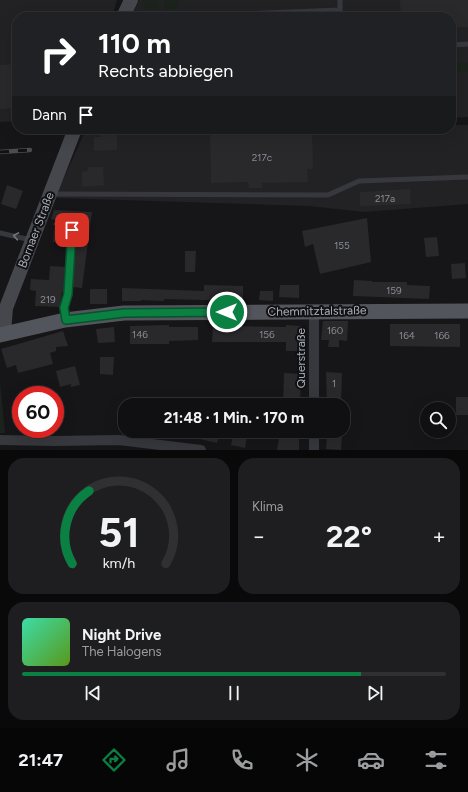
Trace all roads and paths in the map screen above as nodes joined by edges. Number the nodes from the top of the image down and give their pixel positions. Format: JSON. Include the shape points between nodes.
{"nodes":[{"id":1,"x":130,"y":0,"type":"edge"},
{"id":2,"x":340,"y":0,"type":"edge"},
{"id":3,"x":340,"y":10,"type":"joint"},
{"id":4,"x":125,"y":12,"type":"edge"},
{"id":5,"x":291,"y":12,"type":"edge"},
{"id":6,"x":468,"y":44,"type":"edge"},
{"id":7,"x":456,"y":45,"type":"edge"},
{"id":8,"x":73,"y":134,"type":"edge"},
{"id":9,"x":468,"y":177,"type":"edge"},
{"id":10,"x":50,"y":194,"type":"junction"},
{"id":11,"x":56,"y":224,"type":"dead end"},
{"id":12,"x":0,"y":233,"type":"edge"},
{"id":13,"x":32,"y":240,"type":"junction"},
{"id":14,"x":468,"y":311,"type":"edge"},
{"id":15,"x":314,"y":312,"type":"junction"},
{"id":16,"x":66,"y":320,"type":"junction"},
{"id":17,"x":2,"y":334,"type":"edge"},
{"id":18,"x":314,"y":398,"type":"edge"},
{"id":19,"x":314,"y":438,"type":"edge"},
{"id":20,"x":0,"y":440,"type":"edge"},
{"id":21,"x":201,"y":450,"type":"edge"},
{"id":22,"x":314,"y":450,"type":"edge"}],
"edges":[{"from":1,"to":4,"type":"main road"},
{"from":2,"to":3,"type":"lane"},
{"from":3,"to":5,"type":"lane"},
{"from":6,"to":7,"type":"lane"},
{"from":8,"to":10,"type":"main road","name":"Bornaer Straße"},
{"from":9,"to":10,"type":"lane","via":[[360,181],[328,195]]},
{"from":10,"to":13,"type":"main road","name":"Bornaer Straße"},
{"from":11,"to":16,"type":"lane","via":[[72,230],[68,294],[64,308]]},
{"from":13,"to":12,"type":"lane","one_way":true},
{"from":13,"to":17,"type":"main road","name":"Bornaer Straße","via":[[6,308]]},
{"from":14,"to":15,"type":"main road","name":"Chemnitztalstraße"},
{"from":15,"to":16,"type":"main road","name":"Chemnitztalstraße","via":[[124,313]]},
{"from":15,"to":18,"type":"street","name":"Querstraße"},
{"from":16,"to":17,"type":"main road","name":"Chemnitztalstraße"},
{"from":19,"to":22,"type":"street"},
{"from":20,"to":21,"type":"street","via":[[119,440]]}]}
